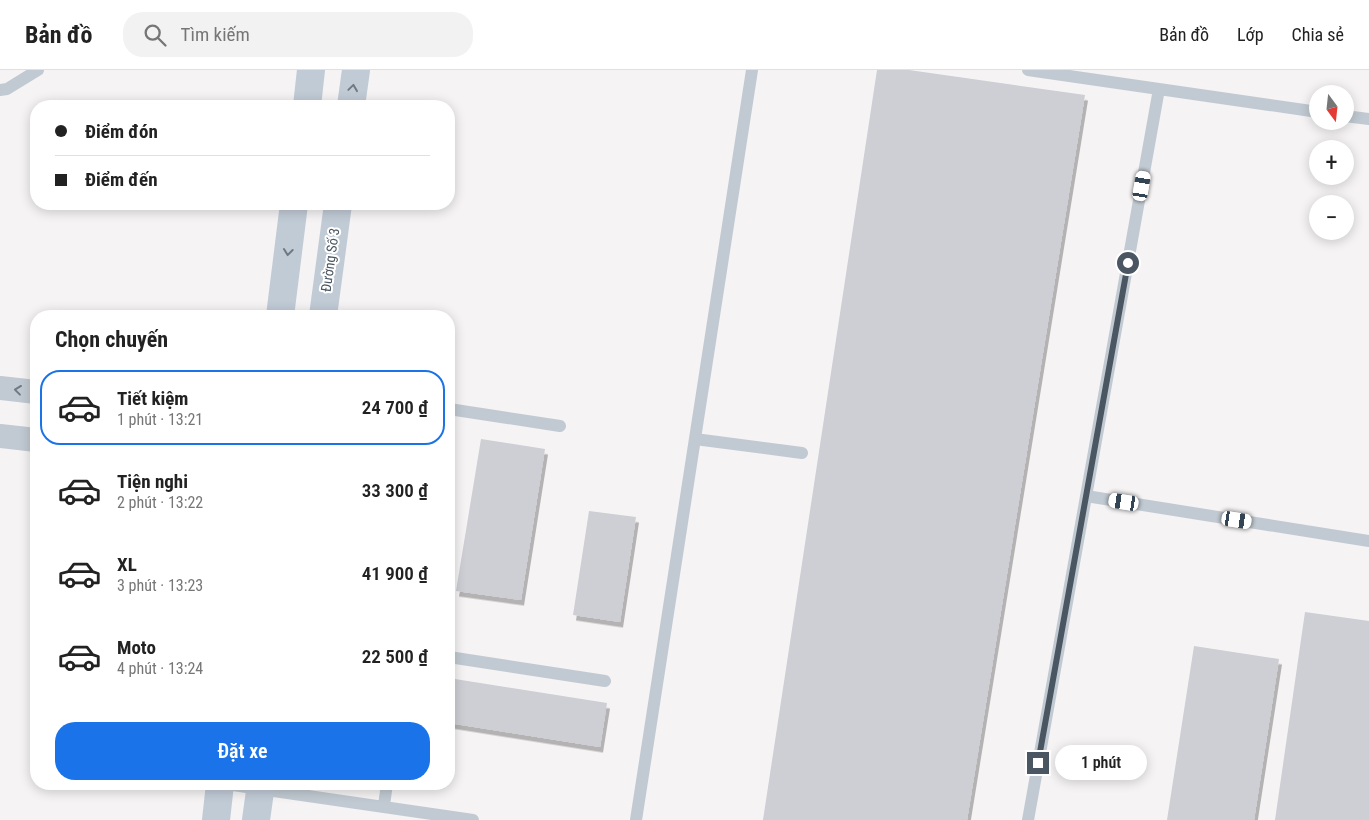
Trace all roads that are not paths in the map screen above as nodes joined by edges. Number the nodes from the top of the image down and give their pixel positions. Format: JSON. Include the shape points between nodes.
{"nodes":[{"id":1,"x":38,"y":70,"type":"edge"},
{"id":2,"x":311,"y":70,"type":"edge"},
{"id":3,"x":356,"y":70,"type":"edge"},
{"id":4,"x":752,"y":70,"type":"edge"},
{"id":5,"x":1028,"y":70,"type":"edge"},
{"id":6,"x":1159,"y":89,"type":"junction"},
{"id":7,"x":0,"y":90,"type":"edge"},
{"id":8,"x":308,"y":100,"type":"edge"},
{"id":9,"x":352,"y":100,"type":"edge"},
{"id":10,"x":1309,"y":111,"type":"edge"},
{"id":11,"x":1354,"y":117,"type":"edge"},
{"id":12,"x":1369,"y":119,"type":"edge"},
{"id":13,"x":293,"y":210,"type":"edge"},
{"id":14,"x":337,"y":210,"type":"edge"},
{"id":15,"x":281,"y":310,"type":"edge"},
{"id":16,"x":324,"y":310,"type":"edge"},
{"id":17,"x":0,"y":388,"type":"edge"},
{"id":18,"x":30,"y":391,"type":"edge"},
{"id":19,"x":455,"y":410,"type":"edge"},
{"id":20,"x":560,"y":426,"type":"dead end"},
{"id":21,"x":0,"y":436,"type":"edge"},
{"id":22,"x":30,"y":439,"type":"edge"},
{"id":23,"x":695,"y":439,"type":"junction"},
{"id":24,"x":802,"y":453,"type":"dead end"},
{"id":25,"x":1086,"y":496,"type":"junction"},
{"id":26,"x":1369,"y":541,"type":"edge"},
{"id":27,"x":455,"y":658,"type":"edge"},
{"id":28,"x":605,"y":681,"type":"dead end"},
{"id":29,"x":219,"y":790,"type":"edge"},
{"id":30,"x":260,"y":790,"type":"edge"},
{"id":31,"x":287,"y":790,"type":"edge"},
{"id":32,"x":386,"y":790,"type":"edge"},
{"id":33,"x":384,"y":805,"type":"junction"},
{"id":34,"x":216,"y":820,"type":"edge"},
{"id":35,"x":256,"y":820,"type":"edge"},
{"id":36,"x":473,"y":820,"type":"edge"},
{"id":37,"x":636,"y":820,"type":"edge"},
{"id":38,"x":1028,"y":820,"type":"edge"}],
"edges":[{"from":1,"to":7,"type":"lane"},
{"from":2,"to":8,"type":"main road"},
{"from":9,"to":3,"type":"main road","one_way":true},
{"from":4,"to":23,"type":"lane"},
{"from":5,"to":6,"type":"lane"},
{"from":6,"to":10,"type":"lane"},
{"from":6,"to":25,"type":"lane"},
{"from":11,"to":12,"type":"lane"},
{"from":13,"to":15,"type":"main road","one_way":true},
{"from":14,"to":16,"type":"main road","name":"Đường Số 3"},
{"from":18,"to":17,"type":"street","one_way":true},
{"from":19,"to":20,"type":"lane"},
{"from":21,"to":22,"type":"street"},
{"from":23,"to":24,"type":"lane"},
{"from":23,"to":37,"type":"lane"},
{"from":25,"to":26,"type":"lane"},
{"from":25,"to":38,"type":"lane"},
{"from":27,"to":28,"type":"lane"},
{"from":29,"to":34,"type":"main road"},
{"from":30,"to":35,"type":"main road"},
{"from":31,"to":33,"type":"lane"},
{"from":32,"to":33,"type":"lane"},
{"from":33,"to":36,"type":"lane"}]}
